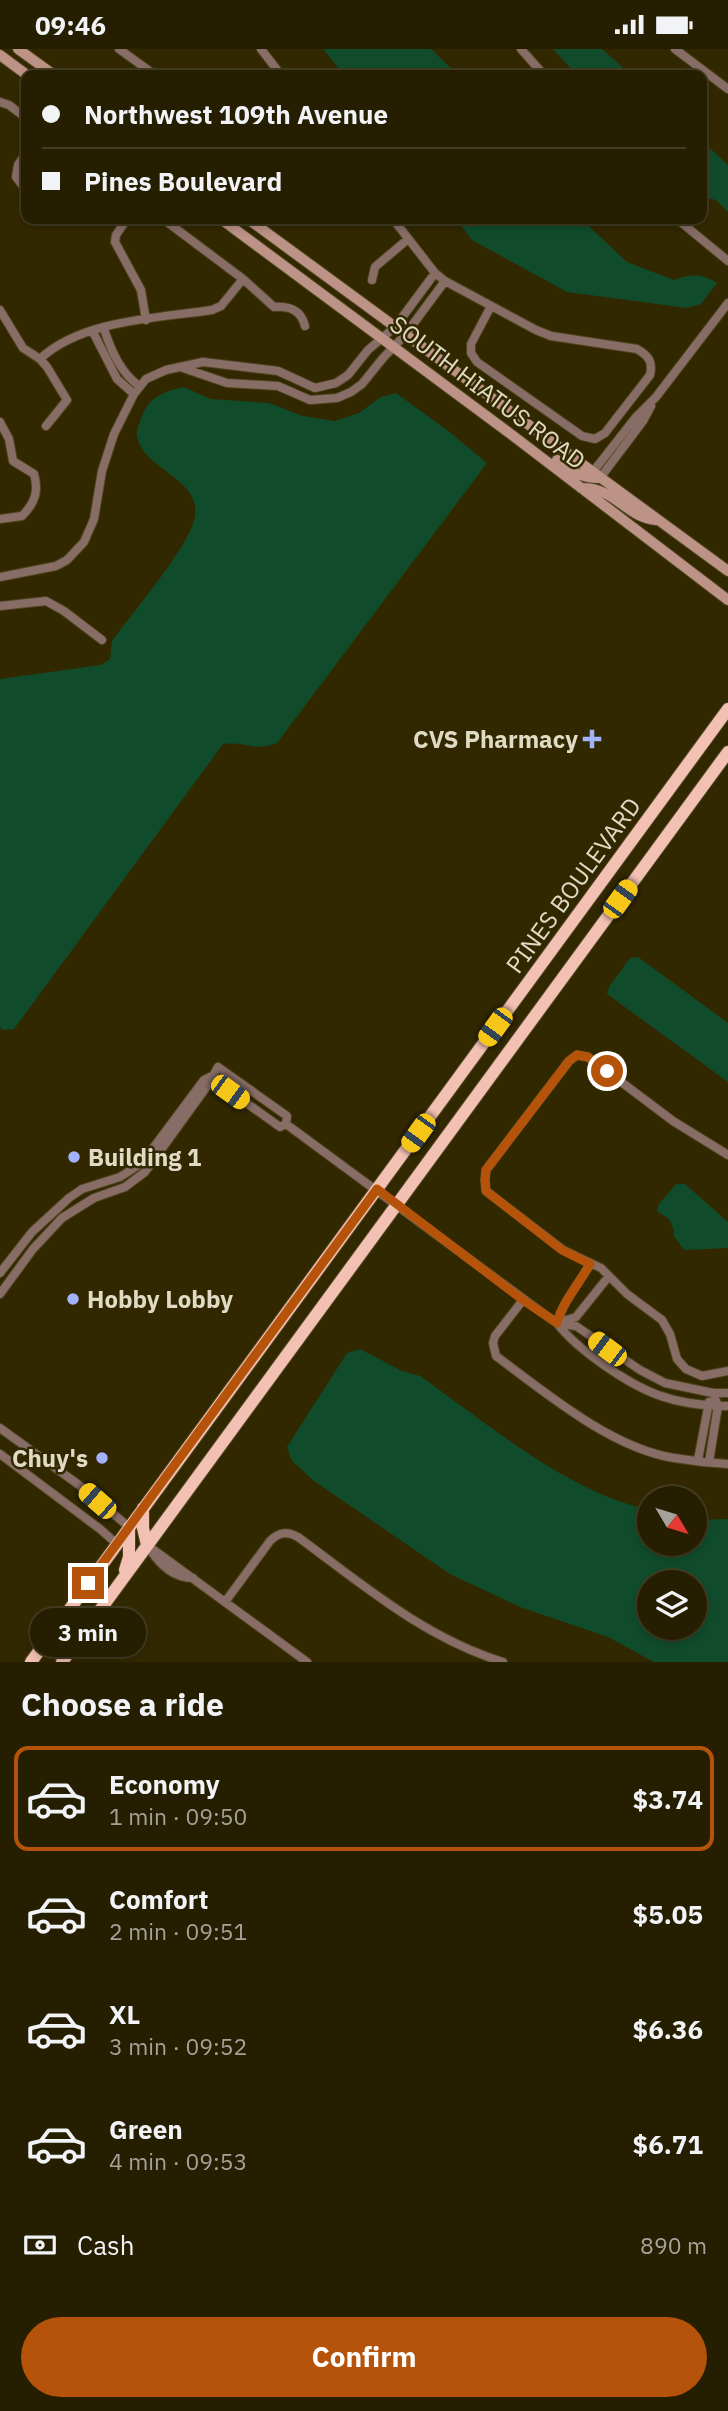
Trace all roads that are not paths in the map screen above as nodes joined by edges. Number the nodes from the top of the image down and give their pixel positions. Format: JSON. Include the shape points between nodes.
{"nodes":[{"id":1,"x":18,"y":49,"type":"edge"},
{"id":2,"x":119,"y":49,"type":"edge"},
{"id":3,"x":261,"y":49,"type":"edge"},
{"id":4,"x":521,"y":49,"type":"edge"},
{"id":5,"x":675,"y":49,"type":"edge"},
{"id":6,"x":0,"y":55,"type":"edge"},
{"id":7,"x":47,"y":70,"type":"edge"},
{"id":8,"x":148,"y":70,"type":"edge"},
{"id":9,"x":277,"y":70,"type":"edge"},
{"id":10,"x":540,"y":70,"type":"edge"},
{"id":11,"x":703,"y":70,"type":"edge"},
{"id":12,"x":21,"y":71,"type":"edge"},
{"id":13,"x":707,"y":73,"type":"edge"},
{"id":14,"x":728,"y":89,"type":"edge"},
{"id":15,"x":0,"y":102,"type":"edge"},
{"id":16,"x":21,"y":114,"type":"edge"},
{"id":17,"x":21,"y":160,"type":"edge"},
{"id":18,"x":21,"y":184,"type":"edge"},
{"id":19,"x":124,"y":224,"type":"edge"},
{"id":20,"x":170,"y":224,"type":"edge"},
{"id":21,"x":228,"y":224,"type":"edge"},
{"id":22,"x":255,"y":224,"type":"edge"},
{"id":23,"x":397,"y":224,"type":"edge"},
{"id":24,"x":683,"y":224,"type":"edge"},
{"id":25,"x":408,"y":239,"type":"junction"},
{"id":26,"x":727,"y":260,"type":"edge"},
{"id":27,"x":435,"y":273,"type":"junction"},
{"id":28,"x":243,"y":278,"type":"junction"},
{"id":29,"x":372,"y":281,"type":"dead end"},
{"id":30,"x":445,"y":281,"type":"junction"},
{"id":31,"x":728,"y":303,"type":"edge"},
{"id":32,"x":491,"y":306,"type":"junction"},
{"id":33,"x":0,"y":310,"type":"edge"},
{"id":34,"x":146,"y":320,"type":"junction"},
{"id":35,"x":305,"y":326,"type":"dead end"},
{"id":36,"x":395,"y":327,"type":"junction"},
{"id":37,"x":104,"y":329,"type":"junction"},
{"id":38,"x":93,"y":331,"type":"junction"},
{"id":39,"x":405,"y":335,"type":"junction"},
{"id":40,"x":382,"y":338,"type":"junction"},
{"id":41,"x":394,"y":348,"type":"junction"},
{"id":42,"x":40,"y":359,"type":"junction"},
{"id":43,"x":183,"y":368,"type":"junction"},
{"id":44,"x":136,"y":390,"type":"junction"},
{"id":45,"x":0,"y":422,"type":"edge"},
{"id":46,"x":46,"y":426,"type":"dead end"},
{"id":47,"x":512,"y":435,"type":"junction"},
{"id":48,"x":596,"y":475,"type":"junction"},
{"id":49,"x":581,"y":488,"type":"junction"},
{"id":50,"x":0,"y":519,"type":"edge"},
{"id":51,"x":658,"y":520,"type":"junction"},
{"id":52,"x":728,"y":571,"type":"edge"},
{"id":53,"x":0,"y":577,"type":"edge"},
{"id":54,"x":728,"y":600,"type":"edge"},
{"id":55,"x":0,"y":605,"type":"edge"},
{"id":56,"x":102,"y":640,"type":"dead end"},
{"id":57,"x":728,"y":709,"type":"edge"},
{"id":58,"x":728,"y":752,"type":"edge"},
{"id":59,"x":210,"y":1077,"type":"junction"},
{"id":60,"x":286,"y":1124,"type":"junction"},
{"id":61,"x":728,"y":1156,"type":"edge"},
{"id":62,"x":377,"y":1189,"type":"junction"},
{"id":63,"x":396,"y":1204,"type":"junction"},
{"id":64,"x":590,"y":1264,"type":"junction"},
{"id":65,"x":0,"y":1273,"type":"edge"},
{"id":66,"x":609,"y":1276,"type":"junction"},
{"id":67,"x":0,"y":1294,"type":"edge"},
{"id":68,"x":523,"y":1300,"type":"junction"},
{"id":69,"x":557,"y":1323,"type":"junction"},
{"id":70,"x":728,"y":1371,"type":"edge"},
{"id":71,"x":713,"y":1393,"type":"junction"},
{"id":72,"x":728,"y":1393,"type":"edge"},
{"id":73,"x":707,"y":1406,"type":"junction"},
{"id":74,"x":718,"y":1406,"type":"junction"},
{"id":75,"x":728,"y":1406,"type":"edge"},
{"id":76,"x":0,"y":1428,"type":"edge"},
{"id":77,"x":0,"y":1454,"type":"edge"},
{"id":78,"x":698,"y":1460,"type":"junction"},
{"id":79,"x":709,"y":1462,"type":"junction"},
{"id":80,"x":728,"y":1464,"type":"edge"},
{"id":81,"x":143,"y":1507,"type":"junction"},
{"id":82,"x":129,"y":1527,"type":"junction"},
{"id":83,"x":117,"y":1544,"type":"junction"},
{"id":84,"x":147,"y":1545,"type":"junction"},
{"id":85,"x":123,"y":1577,"type":"junction"},
{"id":86,"x":225,"y":1602,"type":"junction"},
{"id":87,"x":31,"y":1662,"type":"edge"},
{"id":88,"x":62,"y":1662,"type":"edge"},
{"id":89,"x":307,"y":1662,"type":"edge"},
{"id":90,"x":503,"y":1662,"type":"edge"}],
"edges":[{"from":1,"to":7,"type":"main road"},
{"from":2,"to":8,"type":"street"},
{"from":3,"to":9,"type":"street"},
{"from":4,"to":10,"type":"street"},
{"from":5,"to":11,"type":"street"},
{"from":6,"to":12,"type":"main road"},
{"from":13,"to":14,"type":"street"},
{"from":15,"to":16,"type":"street"},
{"from":17,"to":18,"type":"street","via":[[16,177]]},
{"from":19,"to":34,"type":"street","via":[[115,242],[141,291]]},
{"from":20,"to":28,"type":"street"},
{"from":21,"to":40,"type":"main road","name":"SOUTH HIATUS ROAD"},
{"from":22,"to":36,"type":"main road","name":"SOUTH HIATUS ROAD"},
{"from":23,"to":25,"type":"street"},
{"from":24,"to":26,"type":"street"},
{"from":25,"to":27,"type":"street"},
{"from":25,"to":29,"type":"street","via":[[375,267]]},
{"from":27,"to":30,"type":"street"},
{"from":27,"to":36,"type":"street"},
{"from":28,"to":34,"type":"street","via":[[221,306],[212,310]]},
{"from":28,"to":35,"type":"street","via":[[274,307],[288,306],[298,312]]},
{"from":30,"to":32,"type":"street"},
{"from":30,"to":39,"type":"street"},
{"from":31,"to":48,"type":"street","via":[[643,421]]},
{"from":32,"to":32,"type":"street","via":[[471,344],[477,362],[582,436],[595,439],[605,433],[650,375],[647,355],[637,349],[551,336]]},
{"from":33,"to":42,"type":"street","via":[[23,348]]},
{"from":34,"to":37,"type":"street"},
{"from":36,"to":39,"type":"main road","name":"SOUTH HIATUS ROAD"},
{"from":36,"to":40,"type":"street"},
{"from":37,"to":38,"type":"street"},
{"from":37,"to":44,"type":"street"},
{"from":38,"to":42,"type":"street","via":[[68,339]]},
{"from":38,"to":44,"type":"street","via":[[117,379]]},
{"from":39,"to":41,"type":"street"},
{"from":39,"to":48,"type":"main road","name":"SOUTH HIATUS ROAD"},
{"from":40,"to":41,"type":"main road","name":"SOUTH HIATUS ROAD"},
{"from":40,"to":43,"type":"street","via":[[348,375],[325,387],[314,388],[278,371],[257,367],[203,362]]},
{"from":41,"to":43,"type":"street","via":[[357,388],[328,400],[310,400],[278,386],[227,383]]},
{"from":41,"to":47,"type":"main road","name":"SOUTH HIATUS ROAD"},
{"from":42,"to":46,"type":"street","via":[[67,400]]},
{"from":43,"to":44,"type":"street","via":[[156,373]]},
{"from":44,"to":53,"type":"street","via":[[108,453],[94,519],[84,542],[56,566]]},
{"from":45,"to":50,"type":"street","via":[[14,463],[34,474],[37,492],[22,516]]},
{"from":47,"to":48,"type":"main road","via":[[533,443],[575,474]]},
{"from":47,"to":49,"type":"main road","name":"SOUTH HIATUS ROAD"},
{"from":48,"to":51,"type":"main road","name":"SOUTH HIATUS ROAD"},
{"from":49,"to":51,"type":"main road","via":[[604,491],[643,519]]},
{"from":49,"to":54,"type":"main road","name":"SOUTH HIATUS ROAD"},
{"from":51,"to":52,"type":"main road","name":"SOUTH HIATUS ROAD"},
{"from":55,"to":56,"type":"street","via":[[46,601]]},
{"from":57,"to":62,"type":"highway","name":"PINES BOULEVARD"},
{"from":58,"to":63,"type":"highway","name":"PINES BOULEVARD"},
{"from":59,"to":60,"type":"street","via":[[280,1127]]},
{"from":59,"to":60,"type":"street","via":[[218,1067],[287,1117]]},
{"from":59,"to":65,"type":"street","via":[[142,1163],[69,1198],[32,1232]]},
{"from":59,"to":67,"type":"street","via":[[145,1172],[62,1218]]},
{"from":60,"to":62,"type":"street"},
{"from":61,"to":64,"type":"street","via":[[588,1057],[577,1055],[569,1061],[486,1170],[486,1191],[562,1250]]},
{"from":62,"to":63,"type":"street"},
{"from":62,"to":81,"type":"highway","name":"PINES BOULEVARD"},
{"from":63,"to":68,"type":"street"},
{"from":63,"to":84,"type":"highway","name":"PINES BOULEVARD"},
{"from":64,"to":66,"type":"street"},
{"from":64,"to":69,"type":"street","via":[[561,1308]]},
{"from":66,"to":69,"type":"street","via":[[576,1317]]},
{"from":66,"to":70,"type":"street","via":[[662,1319],[677,1359],[686,1369],[702,1376]]},
{"from":68,"to":69,"type":"street"},
{"from":68,"to":78,"type":"street","via":[[495,1336],[496,1356],[576,1415],[625,1442],[672,1458]]},
{"from":69,"to":71,"type":"street","via":[[576,1326],[664,1383]]},
{"from":69,"to":73,"type":"street","via":[[568,1337],[632,1382],[659,1395]]},
{"from":71,"to":72,"type":"street"},
{"from":71,"to":73,"type":"street"},
{"from":71,"to":74,"type":"street"},
{"from":73,"to":74,"type":"street"},
{"from":73,"to":78,"type":"street"},
{"from":74,"to":75,"type":"street"},
{"from":74,"to":79,"type":"street"},
{"from":76,"to":82,"type":"street"},
{"from":77,"to":83,"type":"street"},
{"from":78,"to":79,"type":"street"},
{"from":79,"to":80,"type":"street"},
{"from":81,"to":82,"type":"highway","name":"PINES BOULEVARD"},
{"from":81,"to":84,"type":"highway"},
{"from":82,"to":83,"type":"highway","name":"PINES BOULEVARD"},
{"from":82,"to":85,"type":"highway","via":[[130,1557]]},
{"from":83,"to":87,"type":"highway","name":"PINES BOULEVARD"},
{"from":84,"to":85,"type":"highway","name":"PINES BOULEVARD"},
{"from":84,"to":86,"type":"street","via":[[157,1561],[183,1578],[193,1578]]},
{"from":85,"to":88,"type":"highway","name":"PINES BOULEVARD"},
{"from":86,"to":89,"type":"street"},
{"from":86,"to":90,"type":"street","via":[[270,1541],[282,1533],[291,1534],[431,1632]]}]}
